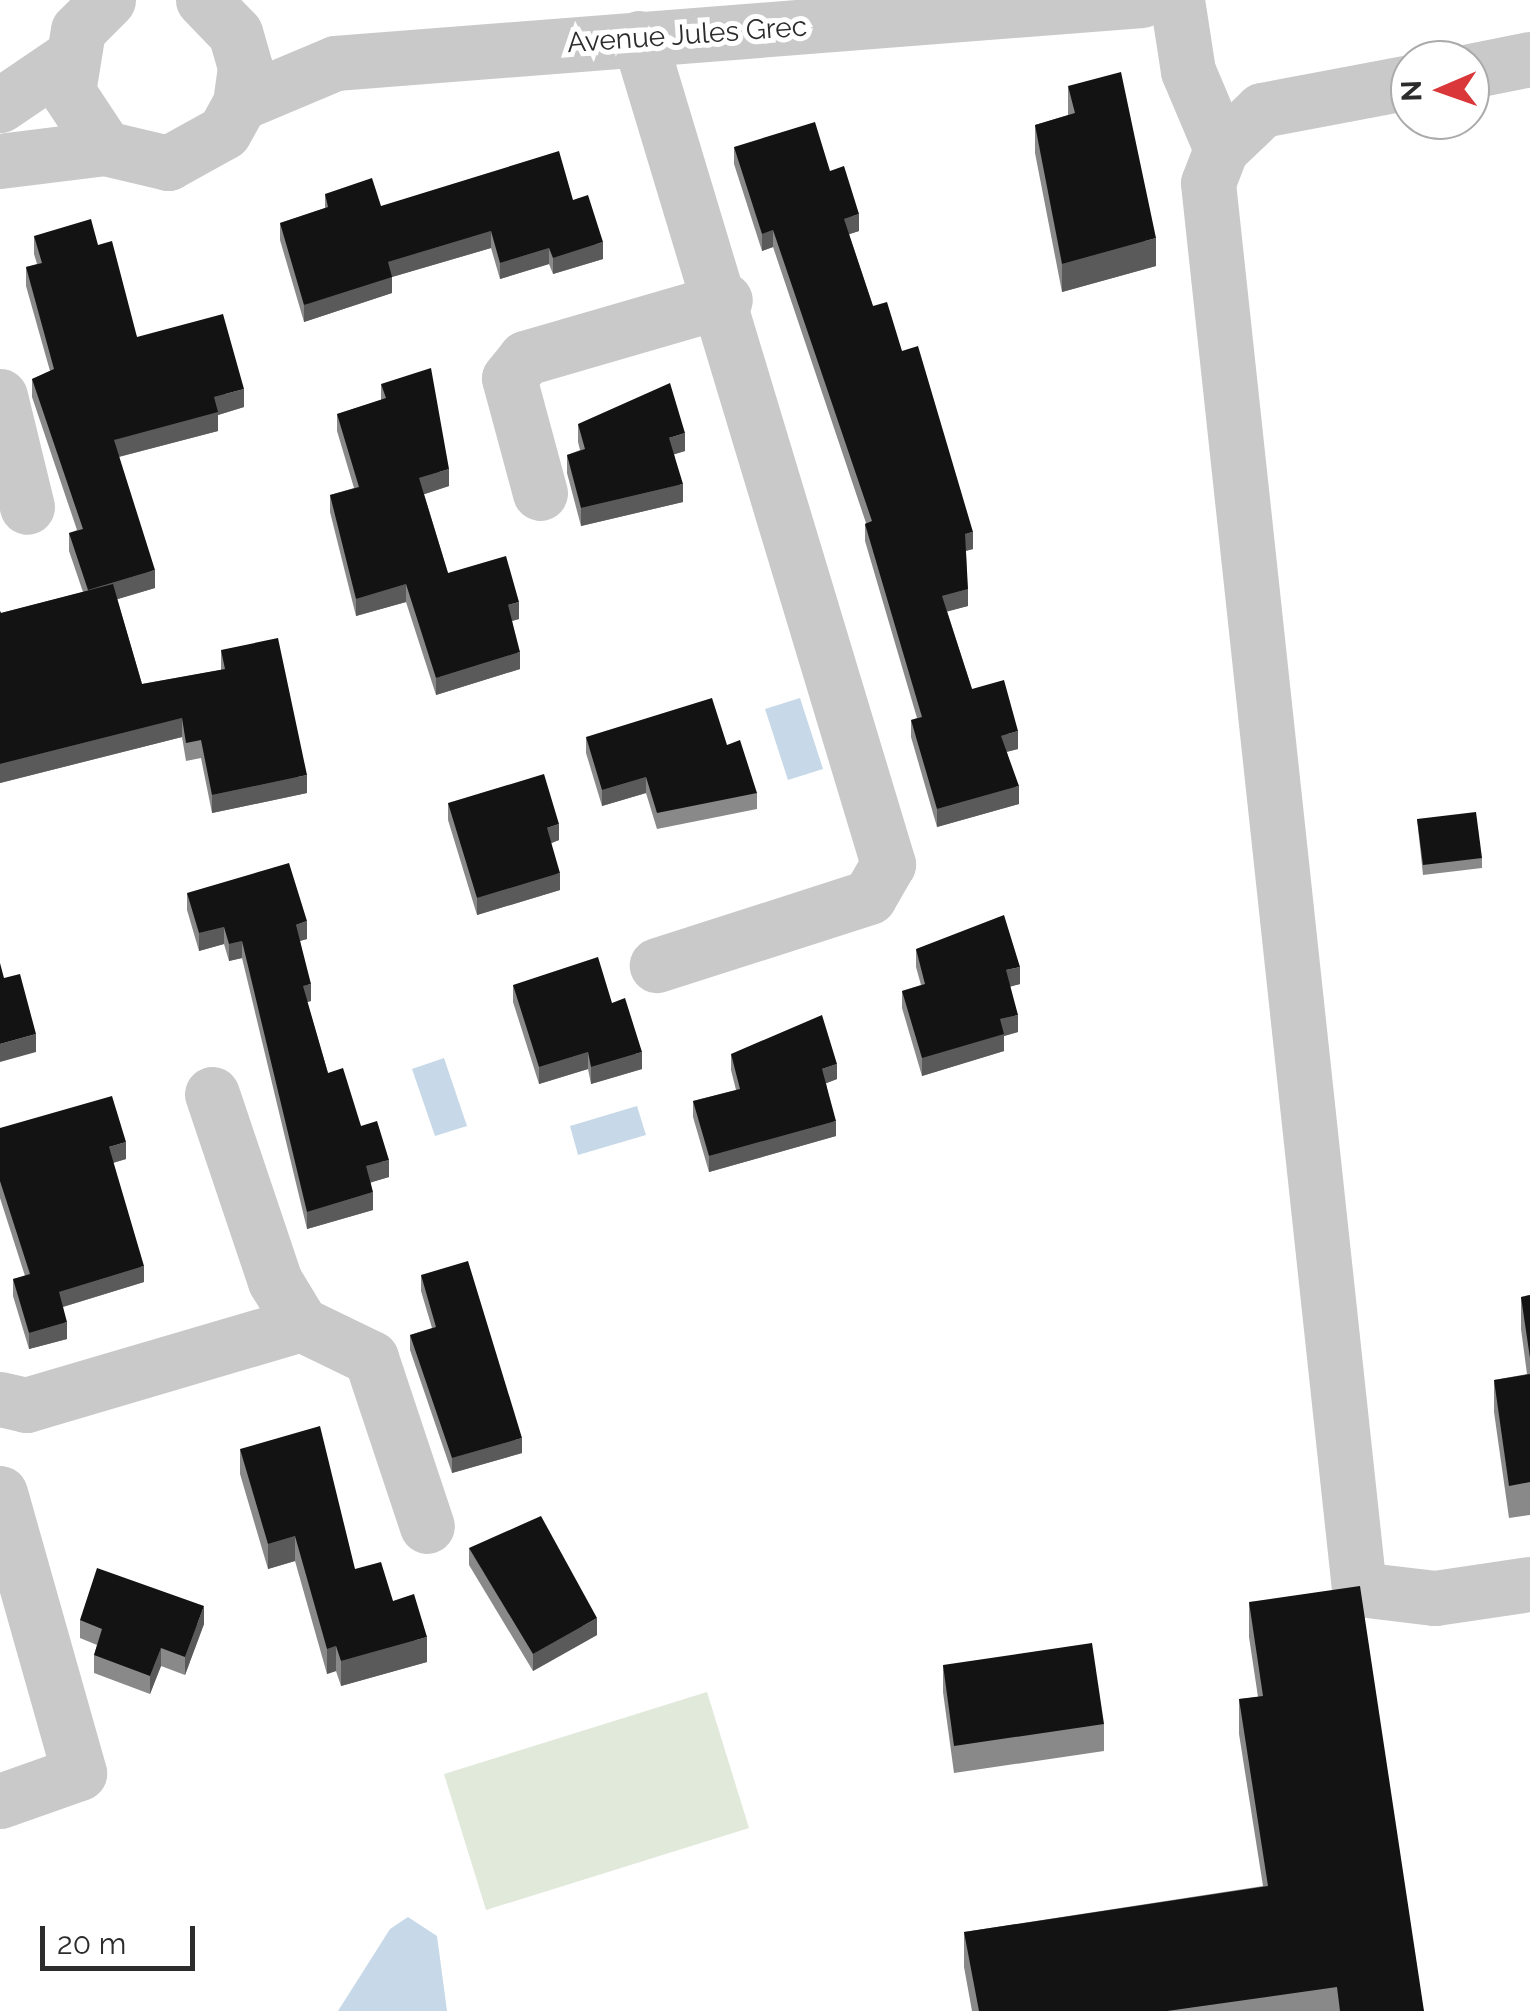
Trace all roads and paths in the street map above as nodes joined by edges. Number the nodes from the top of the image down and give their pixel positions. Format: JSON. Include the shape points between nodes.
{"nodes":[{"id":1,"x":1142,"y":0,"type":"edge"},
{"id":2,"x":1177,"y":0,"type":"edge"},
{"id":3,"x":98,"y":2,"type":"edge"},
{"id":4,"x":225,"y":2,"type":"edge"},
{"id":5,"x":639,"y":38,"type":"junction"},
{"id":6,"x":68,"y":58,"type":"junction"},
{"id":7,"x":1530,"y":60,"type":"edge"},
{"id":8,"x":1490,"y":67,"type":"edge"},
{"id":9,"x":1390,"y":86,"type":"edge"},
{"id":10,"x":240,"y":103,"type":"junction"},
{"id":11,"x":0,"y":105,"type":"edge"},
{"id":12,"x":105,"y":148,"type":"junction"},
{"id":13,"x":1221,"y":148,"type":"junction"},
{"id":14,"x":0,"y":161,"type":"edge"},
{"id":15,"x":725,"y":300,"type":"junction"},
{"id":16,"x":0,"y":396,"type":"edge"},
{"id":17,"x":540,"y":493,"type":"dead end"},
{"id":18,"x":27,"y":507,"type":"dead end"},
{"id":19,"x":657,"y":965,"type":"dead end"},
{"id":20,"x":212,"y":1094,"type":"dead end"},
{"id":21,"x":302,"y":1324,"type":"junction"},
{"id":22,"x":0,"y":1400,"type":"edge"},
{"id":23,"x":0,"y":1493,"type":"edge"},
{"id":24,"x":428,"y":1526,"type":"dead end"},
{"id":25,"x":1530,"y":1584,"type":"edge"},
{"id":26,"x":0,"y":1800,"type":"edge"}],
"edges":[{"from":1,"to":5,"type":"street","name":"Avenue Jules Grec"},
{"from":2,"to":13,"type":"street","via":[[1188,72]]},
{"from":3,"to":6,"type":"street"},
{"from":4,"to":10,"type":"street","via":[[240,50]]},
{"from":5,"to":10,"type":"street","name":"Avenue Jules Grec","via":[[335,63]]},
{"from":5,"to":15,"type":"street"},
{"from":6,"to":11,"type":"street"},
{"from":6,"to":12,"type":"street","via":[[81,124]]},
{"from":7,"to":8,"type":"street"},
{"from":9,"to":13,"type":"street","via":[[1262,110]]},
{"from":10,"to":12,"type":"street","via":[[224,132],[168,164]]},
{"from":12,"to":14,"type":"street"},
{"from":13,"to":25,"type":"street","via":[[1208,183],[1359,1589],[1434,1598]]},
{"from":15,"to":17,"type":"street","via":[[525,358],[509,378]]},
{"from":15,"to":19,"type":"street","via":[[888,864],[870,896]]},
{"from":16,"to":18,"type":"street"},
{"from":20,"to":21,"type":"street","via":[[275,1281]]},
{"from":21,"to":22,"type":"street","via":[[26,1405]]},
{"from":21,"to":24,"type":"street","via":[[371,1358]]},
{"from":23,"to":26,"type":"street","via":[[79,1773]]}]}
